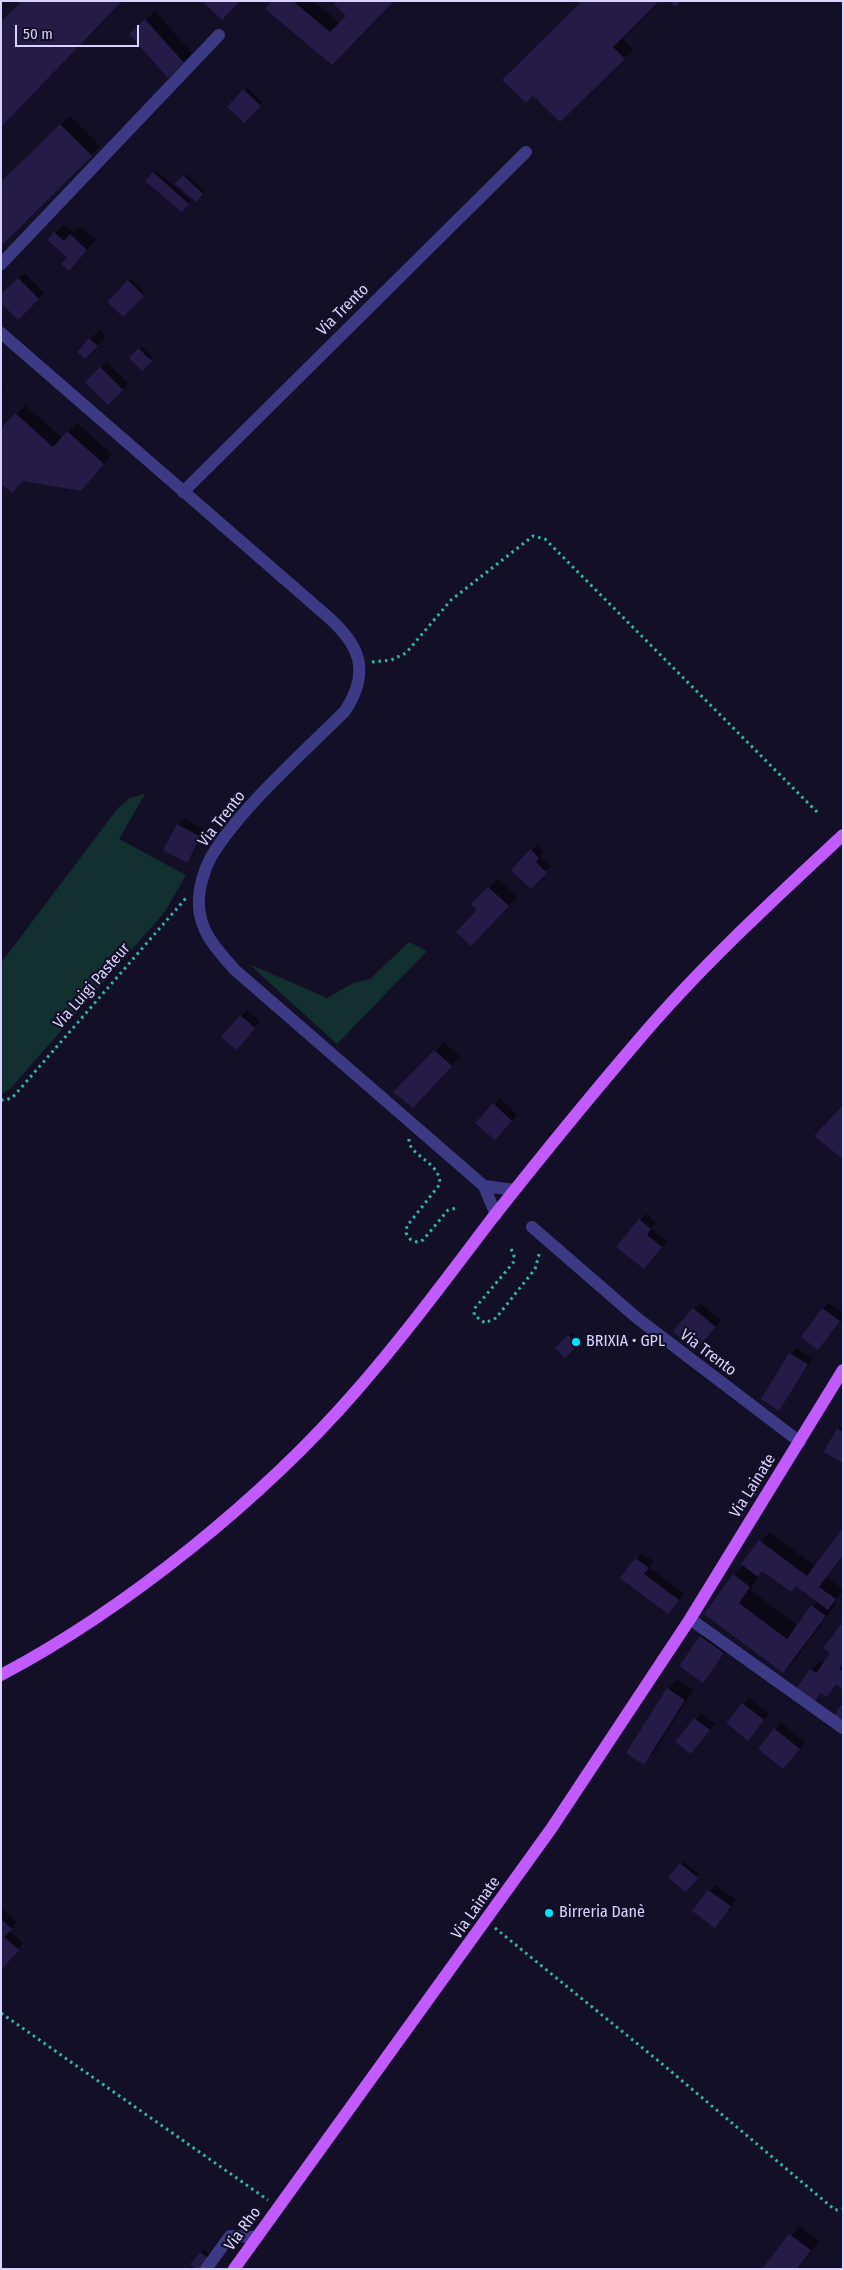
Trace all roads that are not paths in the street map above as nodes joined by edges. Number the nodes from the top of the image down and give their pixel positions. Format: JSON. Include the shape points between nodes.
{"nodes":[{"id":1,"x":219,"y":35,"type":"dead end"},
{"id":2,"x":526,"y":152,"type":"dead end"},
{"id":3,"x":1,"y":264,"type":"edge"},
{"id":4,"x":1,"y":334,"type":"edge"},
{"id":5,"x":183,"y":492,"type":"junction"},
{"id":6,"x":843,"y":835,"type":"edge"},
{"id":7,"x":484,"y":1186,"type":"junction"},
{"id":8,"x":515,"y":1190,"type":"junction"},
{"id":9,"x":496,"y":1214,"type":"junction"},
{"id":10,"x":532,"y":1227,"type":"dead end"},
{"id":11,"x":843,"y":1370,"type":"edge"},
{"id":12,"x":800,"y":1442,"type":"junction"},
{"id":13,"x":690,"y":1619,"type":"junction"},
{"id":14,"x":1,"y":1676,"type":"edge"},
{"id":15,"x":843,"y":1728,"type":"edge"},
{"id":16,"x":278,"y":2208,"type":"joint"},
{"id":17,"x":257,"y":2237,"type":"junction"},
{"id":18,"x":206,"y":2269,"type":"edge"},
{"id":19,"x":234,"y":2269,"type":"edge"}],
"edges":[{"from":1,"to":3,"type":"street"},
{"from":2,"to":5,"type":"street","name":"Via Trento"},
{"from":4,"to":5,"type":"street","name":"Via Trento"},
{"from":5,"to":7,"type":"street","name":"Via Trento","via":[[341,628],[349,638],[361,675],[345,710],[254,803],[211,858],[201,884],[198,905],[204,928],[217,951],[235,970]]},
{"from":6,"to":8,"type":"main road","via":[[695,977],[637,1041]]},
{"from":7,"to":8,"type":"street"},
{"from":7,"to":9,"type":"street"},
{"from":8,"to":9,"type":"main road"},
{"from":9,"to":14,"type":"main road","via":[[356,1392],[269,1480],[196,1543],[110,1608]]},
{"from":10,"to":12,"type":"street","name":"Via Trento","via":[[637,1318]]},
{"from":11,"to":12,"type":"main road","name":"Via Lainate"},
{"from":12,"to":13,"type":"main road","name":"Via Lainate"},
{"from":13,"to":15,"type":"street"},
{"from":13,"to":16,"type":"main road","name":"Via Lainate","via":[[487,1922]]},
{"from":16,"to":17,"type":"main road","name":"Via Rho"},
{"from":17,"to":18,"type":"street","via":[[230,2236]]},
{"from":17,"to":19,"type":"main road","name":"Via Rho"}]}
